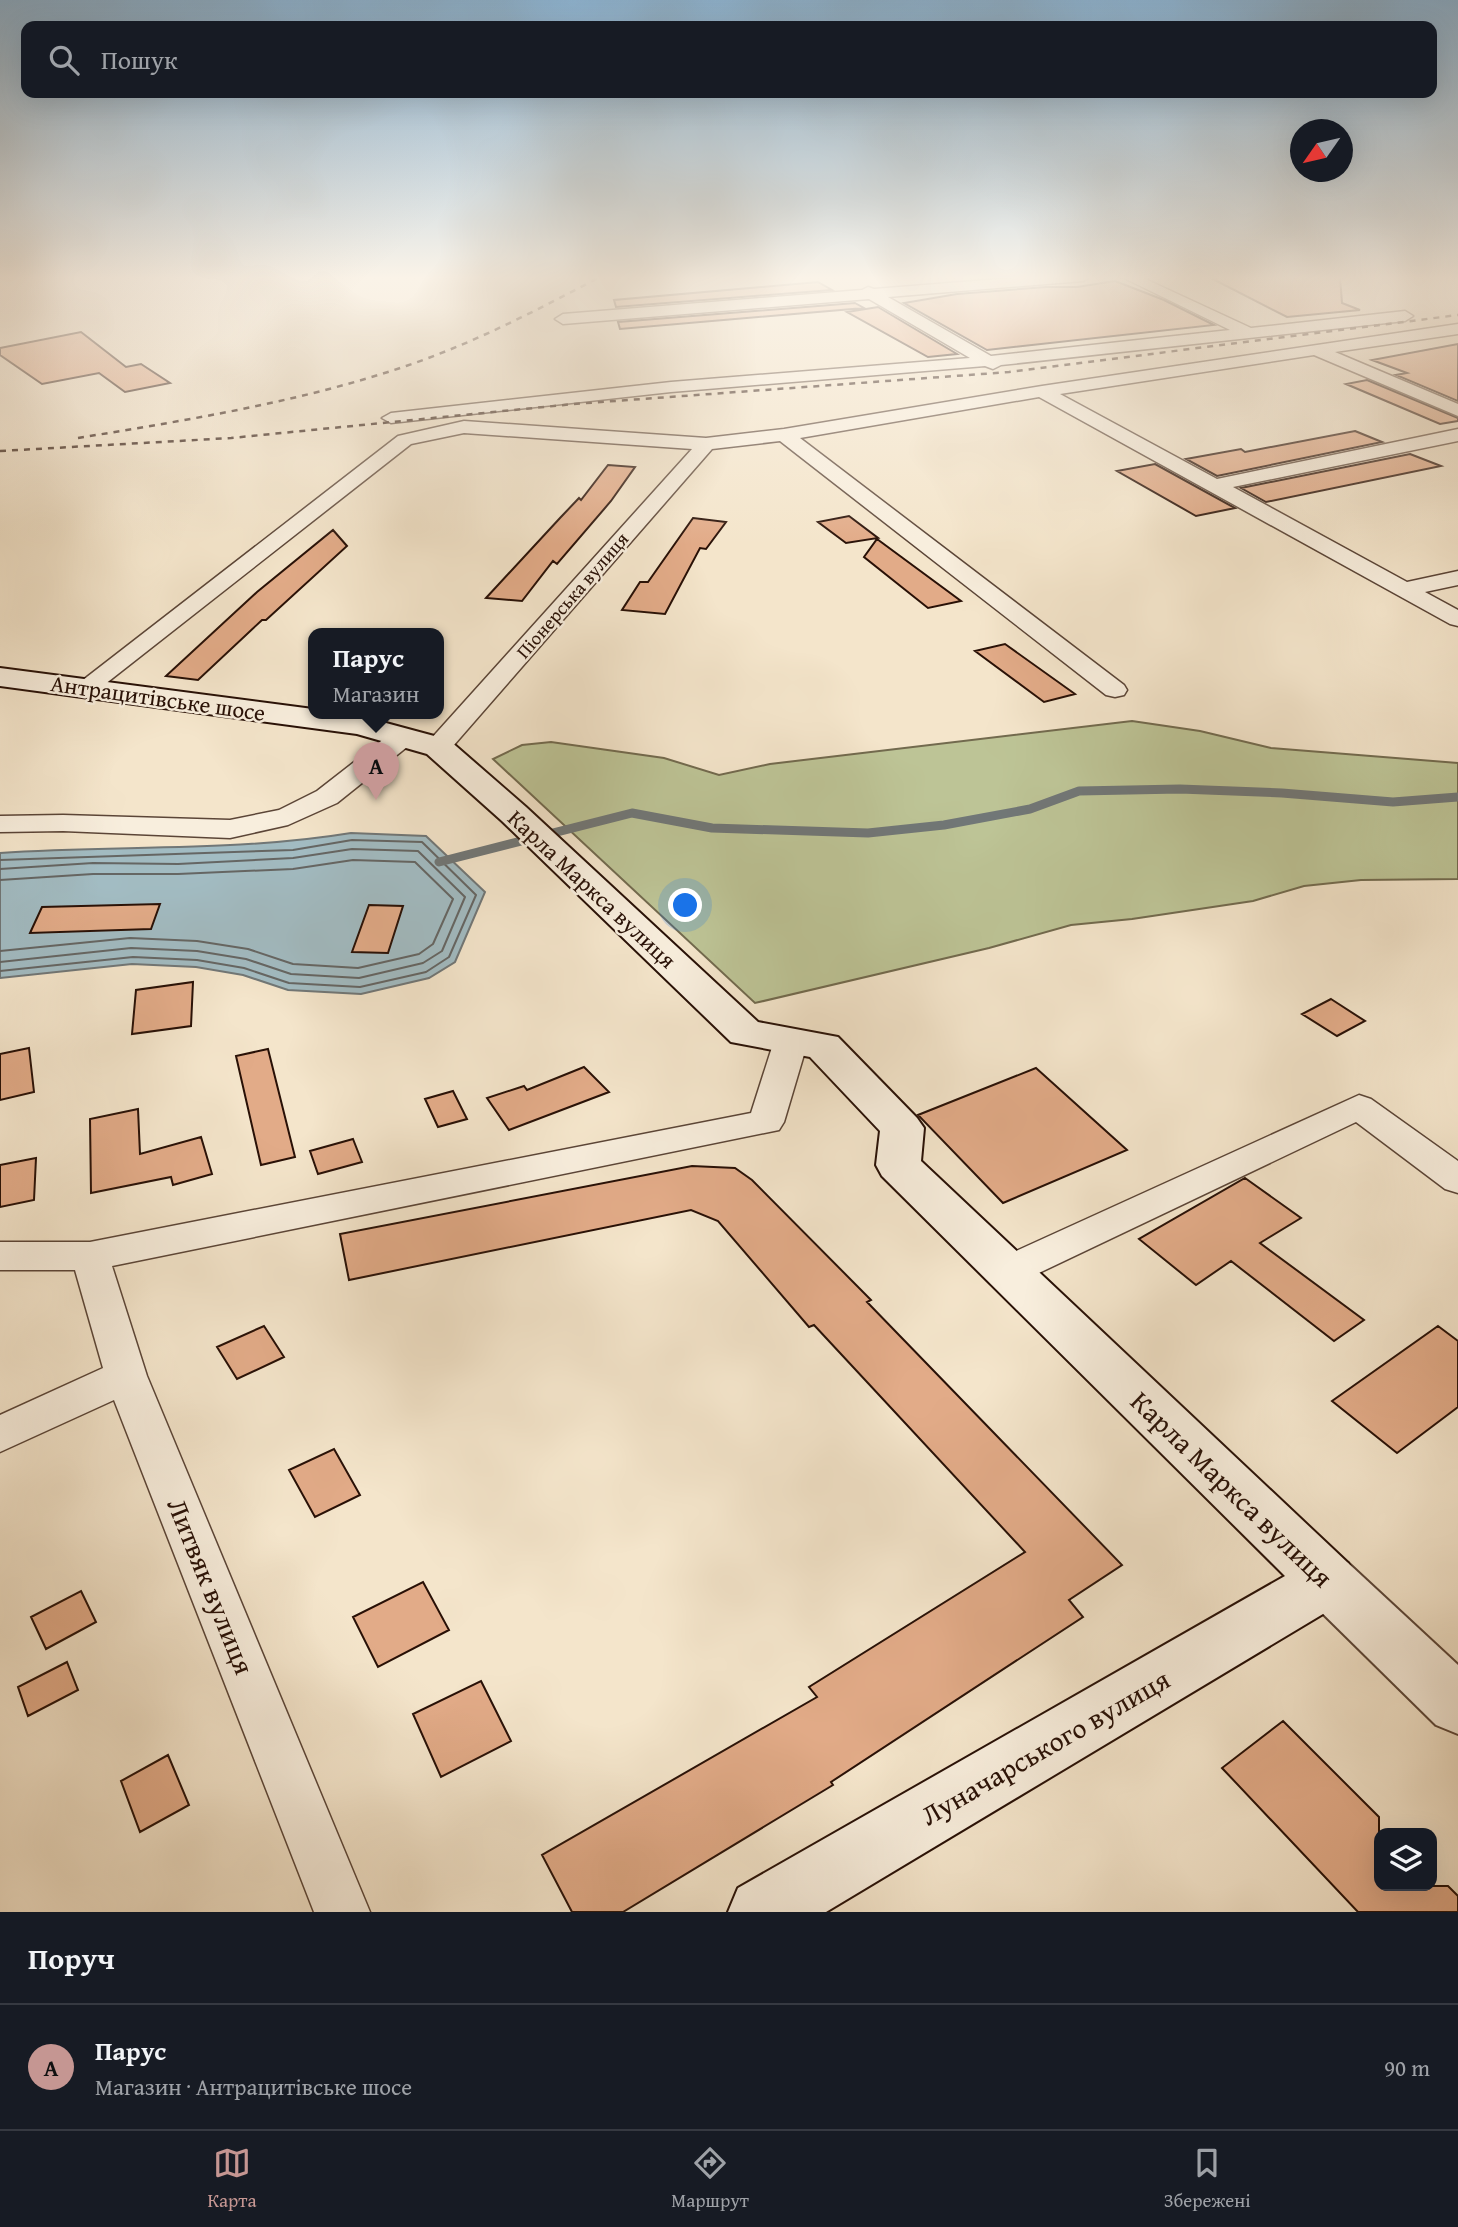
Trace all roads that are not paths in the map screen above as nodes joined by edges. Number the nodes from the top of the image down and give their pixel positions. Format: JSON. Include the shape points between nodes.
{"nodes":[{"id":1,"x":962,"y":366,"type":"edge"},
{"id":2,"x":1208,"y":366,"type":"edge"},
{"id":3,"x":1355,"y":366,"type":"edge"},
{"id":4,"x":1042,"y":391,"type":"junction"},
{"id":5,"x":1458,"y":411,"type":"edge"},
{"id":6,"x":391,"y":418,"type":"dead end"},
{"id":7,"x":784,"y":435,"type":"junction"},
{"id":8,"x":1458,"y":435,"type":"edge"},
{"id":9,"x":706,"y":444,"type":"junction"},
{"id":10,"x":1215,"y":485,"type":"junction"},
{"id":11,"x":1458,"y":578,"type":"edge"},
{"id":12,"x":1404,"y":589,"type":"junction"},
{"id":13,"x":1458,"y":619,"type":"edge"},
{"id":14,"x":0,"y":677,"type":"edge"},
{"id":15,"x":86,"y":687,"type":"junction"},
{"id":16,"x":1115,"y":690,"type":"dead end"},
{"id":17,"x":308,"y":718,"type":"edge"},
{"id":18,"x":317,"y":719,"type":"edge"},
{"id":19,"x":403,"y":737,"type":"junction"},
{"id":20,"x":438,"y":747,"type":"junction"},
{"id":21,"x":0,"y":824,"type":"edge"},
{"id":22,"x":790,"y":1041,"type":"junction"},
{"id":23,"x":1458,"y":1180,"type":"edge"},
{"id":24,"x":0,"y":1256,"type":"edge"},
{"id":25,"x":90,"y":1256,"type":"junction"},
{"id":26,"x":1006,"y":1272,"type":"junction"},
{"id":27,"x":126,"y":1376,"type":"junction"},
{"id":28,"x":0,"y":1434,"type":"edge"},
{"id":29,"x":1328,"y":1581,"type":"junction"},
{"id":30,"x":1458,"y":1705,"type":"edge"},
{"id":31,"x":342,"y":1912,"type":"edge"},
{"id":32,"x":762,"y":1912,"type":"edge"}],
"edges":[{"from":1,"to":6,"type":"street","via":[[670,387]]},
{"from":2,"to":4,"type":"street"},
{"from":3,"to":5,"type":"street"},
{"from":4,"to":7,"type":"street"},
{"from":4,"to":10,"type":"street"},
{"from":7,"to":9,"type":"street"},
{"from":7,"to":16,"type":"street"},
{"from":8,"to":10,"type":"street"},
{"from":9,"to":15,"type":"street","via":[[464,427],[405,440]]},
{"from":9,"to":20,"type":"street","name":"Піонерська вулиця"},
{"from":10,"to":12,"type":"street"},
{"from":11,"to":12,"type":"street"},
{"from":12,"to":13,"type":"street"},
{"from":14,"to":15,"type":"main road","name":"Антрацитівське шосе"},
{"from":15,"to":17,"type":"main road","name":"Антрацитівське шосе"},
{"from":18,"to":19,"type":"main road","name":"Антрацитівське шосе"},
{"from":19,"to":20,"type":"main road","name":"Антрацитівське шосе"},
{"from":19,"to":21,"type":"street","via":[[327,797],[288,817],[230,829]]},
{"from":20,"to":22,"type":"main road","name":"Карла Маркса вулиця","via":[[745,1033]]},
{"from":22,"to":25,"type":"street","via":[[766,1122]]},
{"from":22,"to":26,"type":"main road","name":"Карла Маркса вулиця","via":[[822,1046],[902,1128],[898,1165]]},
{"from":23,"to":26,"type":"street","via":[[1359,1107]]},
{"from":24,"to":25,"type":"street"},
{"from":25,"to":27,"type":"street","name":"Литвяк вулиця"},
{"from":26,"to":29,"type":"main road","name":"Карла Маркса вулиця"},
{"from":27,"to":28,"type":"street"},
{"from":27,"to":31,"type":"street","name":"Литвяк вулиця"},
{"from":29,"to":30,"type":"main road","name":"Карла Маркса вулиця"},
{"from":29,"to":32,"type":"main road","name":"Луначарського вулиця"}]}
